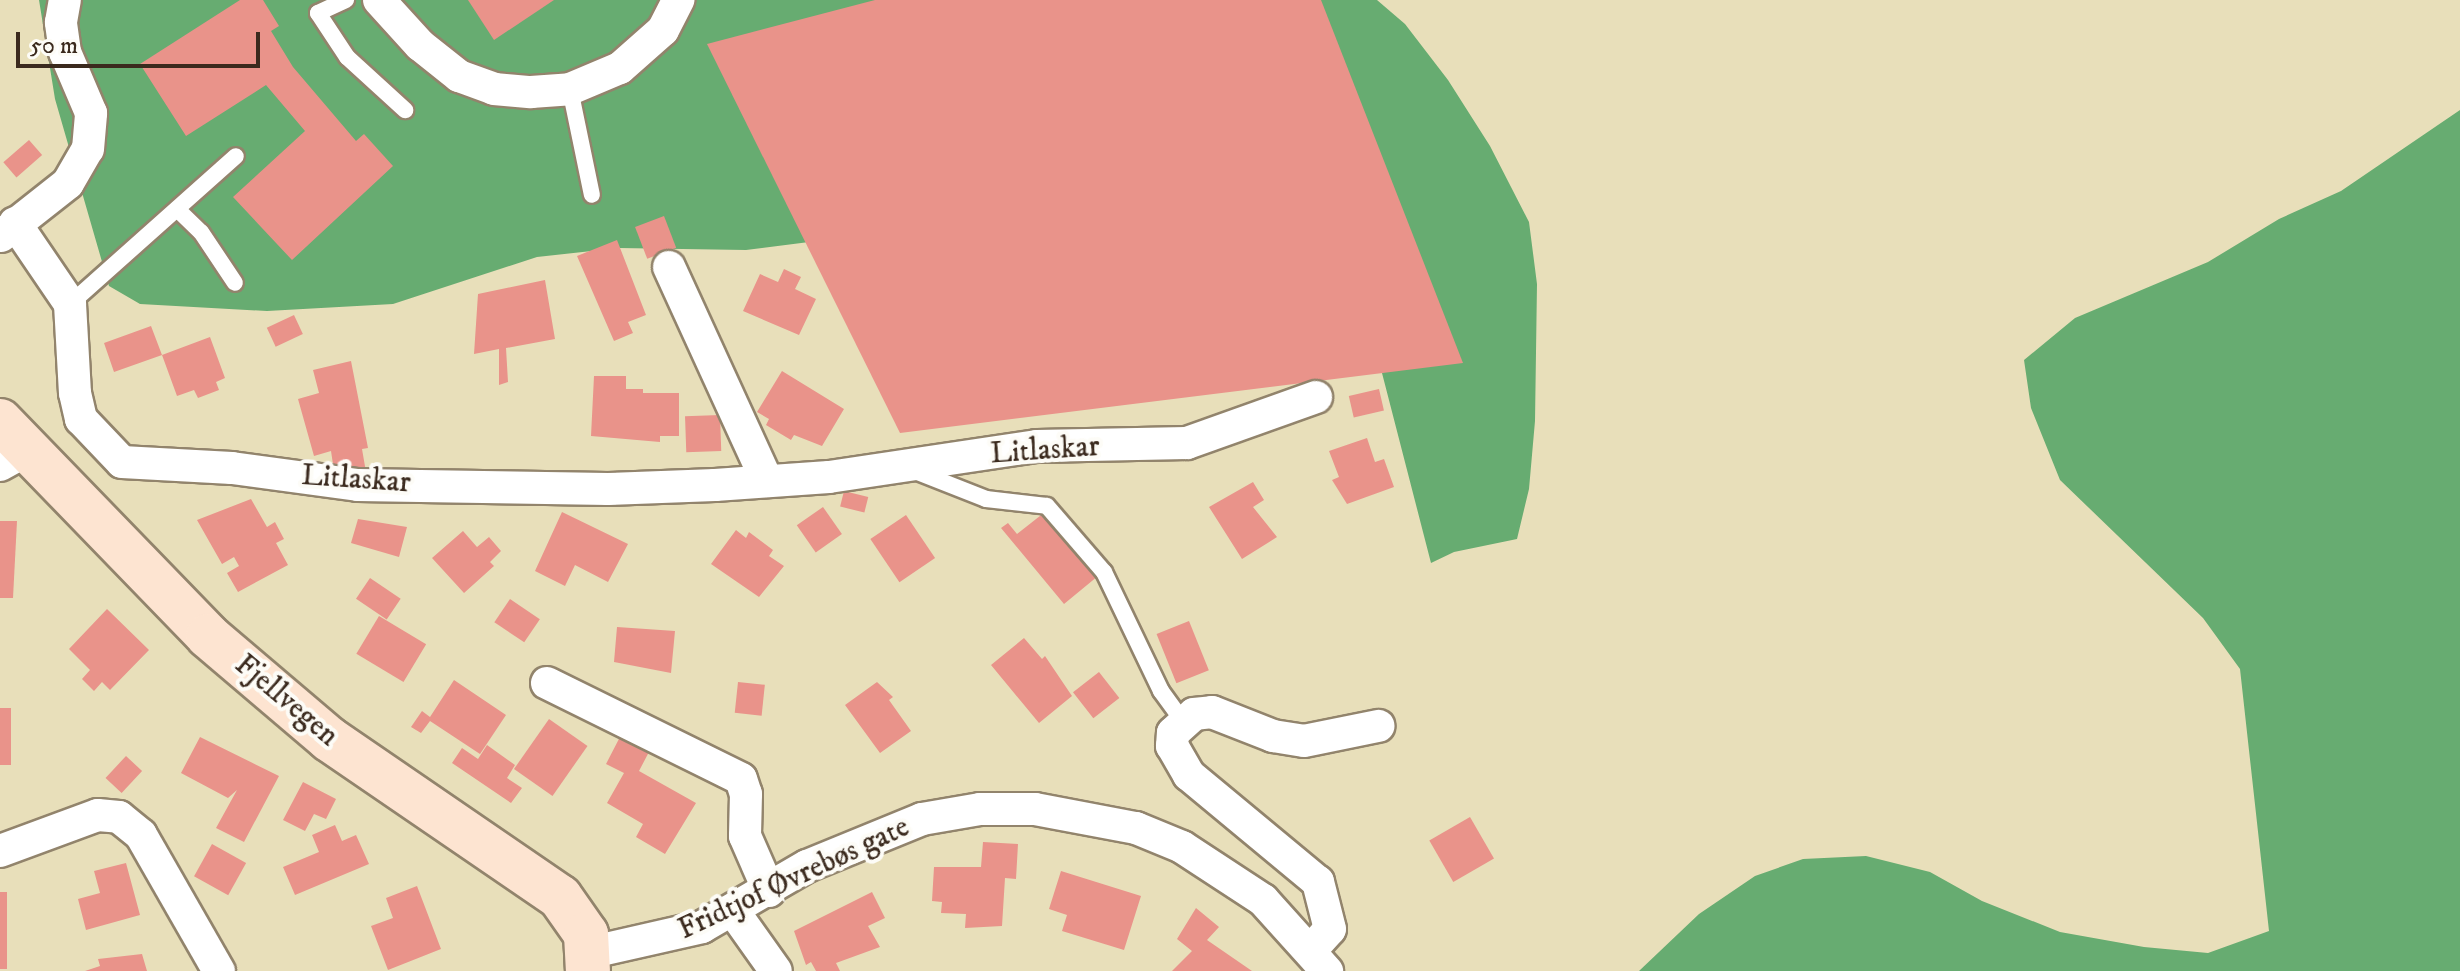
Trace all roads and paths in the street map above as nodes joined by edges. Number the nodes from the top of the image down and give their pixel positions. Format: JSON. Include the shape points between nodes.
{"nodes":[{"id":1,"x":65,"y":0,"type":"edge"},
{"id":2,"x":346,"y":0,"type":"edge"},
{"id":3,"x":379,"y":0,"type":"edge"},
{"id":4,"x":678,"y":0,"type":"edge"},
{"id":5,"x":570,"y":89,"type":"junction"},
{"id":6,"x":405,"y":110,"type":"dead end"},
{"id":7,"x":236,"y":156,"type":"dead end"},
{"id":8,"x":592,"y":195,"type":"dead end"},
{"id":9,"x":177,"y":209,"type":"junction"},
{"id":10,"x":8,"y":230,"type":"edge"},
{"id":11,"x":669,"y":267,"type":"dead end"},
{"id":12,"x":235,"y":283,"type":"dead end"},
{"id":13,"x":70,"y":304,"type":"junction"},
{"id":14,"x":1316,"y":397,"type":"dead end"},
{"id":15,"x":9,"y":445,"type":"edge"},
{"id":16,"x":906,"y":466,"type":"junction"},
{"id":17,"x":767,"y":481,"type":"junction"},
{"id":18,"x":547,"y":683,"type":"dead end"},
{"id":19,"x":1182,"y":720,"type":"junction"},
{"id":20,"x":1378,"y":726,"type":"dead end"},
{"id":21,"x":0,"y":851,"type":"edge"},
{"id":22,"x":769,"y":891,"type":"junction"},
{"id":23,"x":734,"y":912,"type":"junction"},
{"id":24,"x":1319,"y":961,"type":"edge"},
{"id":25,"x":588,"y":962,"type":"edge"},
{"id":26,"x":219,"y":971,"type":"edge"},
{"id":27,"x":776,"y":971,"type":"edge"}],
"edges":[{"from":1,"to":10,"type":"street","via":[[63,40],[84,86],[91,134],[80,167],[68,183]]},
{"from":2,"to":6,"type":"lane","via":[[318,13],[347,57]]},
{"from":3,"to":5,"type":"street","via":[[420,45],[459,76],[494,89]]},
{"from":4,"to":5,"type":"street","via":[[663,30],[641,53]]},
{"from":5,"to":8,"type":"lane"},
{"from":7,"to":9,"type":"lane"},
{"from":9,"to":12,"type":"lane","via":[[201,232]]},
{"from":9,"to":13,"type":"lane"},
{"from":10,"to":13,"type":"street"},
{"from":11,"to":17,"type":"street"},
{"from":13,"to":17,"type":"street","name":"Litlaskar","via":[[77,407],[87,430],[122,462],[232,468],[358,485],[608,489]]},
{"from":14,"to":16,"type":"street","name":"Litlaskar","via":[[1187,443],[1037,446]]},
{"from":15,"to":25,"type":"main road","name":"Fjellvegen","via":[[208,636],[329,739],[560,897],[586,934]]},
{"from":16,"to":17,"type":"street","name":"Litlaskar"},
{"from":16,"to":19,"type":"lane","via":[[986,499],[1047,506],[1104,572],[1161,691]]},
{"from":18,"to":22,"type":"street","via":[[741,779],[745,836]]},
{"from":19,"to":20,"type":"street","via":[[1212,712],[1273,736],[1304,741]]},
{"from":19,"to":24,"type":"street","name":"Fridtjof Øvrebøs gate","via":[[1172,746],[1189,775],[1318,882],[1330,929]]},
{"from":21,"to":26,"type":"street","via":[[98,815],[119,817],[141,835]]},
{"from":22,"to":23,"type":"street","name":"Fridtjof Øvrebøs gate"},
{"from":22,"to":24,"type":"street","name":"Fridtjof Øvrebøs gate","via":[[807,866],[922,819],[980,809],[1035,809],[1136,828],[1182,847],[1263,900]]},
{"from":23,"to":25,"type":"street","name":"Fridtjof Øvrebøs gate"},
{"from":23,"to":27,"type":"street"}]}
